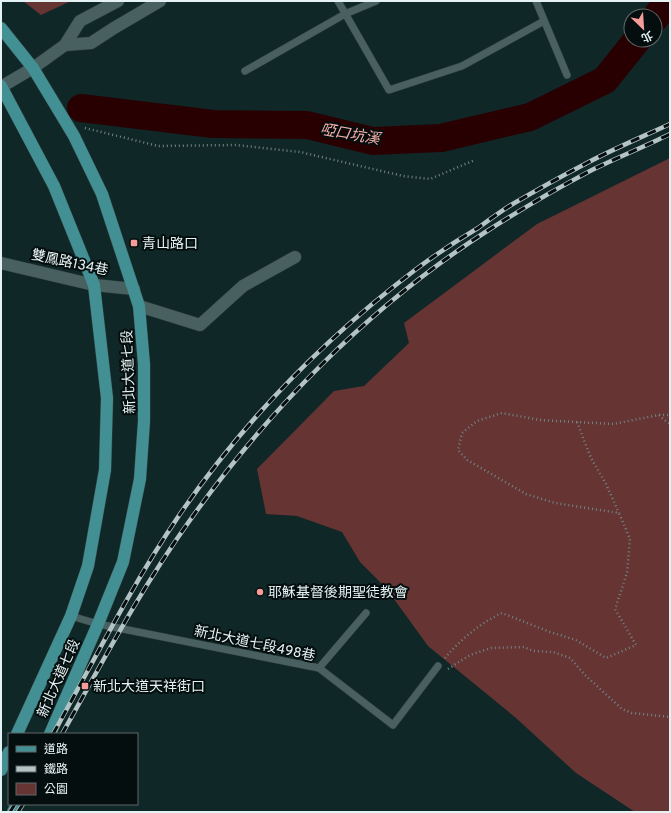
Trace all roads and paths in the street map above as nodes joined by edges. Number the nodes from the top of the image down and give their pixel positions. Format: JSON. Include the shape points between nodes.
{"nodes":[{"id":1,"x":118,"y":1,"type":"edge"},
{"id":2,"x":160,"y":1,"type":"edge"},
{"id":3,"x":338,"y":1,"type":"edge"},
{"id":4,"x":376,"y":1,"type":"edge"},
{"id":5,"x":536,"y":1,"type":"edge"},
{"id":6,"x":345,"y":14,"type":"junction"},
{"id":7,"x":544,"y":20,"type":"junction"},
{"id":8,"x":1,"y":28,"type":"edge"},
{"id":9,"x":65,"y":45,"type":"junction"},
{"id":10,"x":34,"y":68,"type":"junction"},
{"id":11,"x":244,"y":71,"type":"dead end"},
{"id":12,"x":567,"y":75,"type":"dead end"},
{"id":13,"x":1,"y":87,"type":"edge"},
{"id":14,"x":85,"y":128,"type":"dead end"},
{"id":15,"x":475,"y":160,"type":"dead end"},
{"id":16,"x":295,"y":257,"type":"dead end"},
{"id":17,"x":1,"y":263,"type":"edge"},
{"id":18,"x":94,"y":285,"type":"junction"},
{"id":19,"x":134,"y":289,"type":"junction"},
{"id":20,"x":139,"y":306,"type":"junction"},
{"id":21,"x":659,"y":415,"type":"junction"},
{"id":22,"x":670,"y":415,"type":"edge"},
{"id":23,"x":576,"y":421,"type":"junction"},
{"id":24,"x":670,"y":424,"type":"edge"},
{"id":25,"x":619,"y":513,"type":"junction"},
{"id":26,"x":366,"y":613,"type":"dead end"},
{"id":27,"x":71,"y":616,"type":"junction"},
{"id":28,"x":98,"y":624,"type":"junction"},
{"id":29,"x":438,"y":666,"type":"junction"},
{"id":30,"x":319,"y":668,"type":"junction"},
{"id":31,"x":670,"y":716,"type":"edge"},
{"id":32,"x":17,"y":733,"type":"edge"},
{"id":33,"x":50,"y":733,"type":"edge"},
{"id":34,"x":8,"y":754,"type":"edge"},
{"id":35,"x":3,"y":767,"type":"edge"}],
"edges":[{"from":1,"to":9,"type":"street","via":[[80,21]]},
{"from":2,"to":9,"type":"street","via":[[91,43]]},
{"from":3,"to":6,"type":"lane"},
{"from":4,"to":6,"type":"lane"},
{"from":5,"to":7,"type":"lane"},
{"from":6,"to":7,"type":"lane","via":[[389,90],[462,66]]},
{"from":6,"to":11,"type":"lane"},
{"from":7,"to":12,"type":"lane"},
{"from":8,"to":10,"type":"main road","name":"新北大道七段"},
{"from":9,"to":10,"type":"street"},
{"from":10,"to":13,"type":"street"},
{"from":10,"to":19,"type":"main road","name":"新北大道七段","via":[[74,136],[102,194]]},
{"from":13,"to":18,"type":"main road","name":"新北大道七段","via":[[54,186]]},
{"from":14,"to":15,"type":"path","via":[[158,146],[236,145],[300,152],[403,176],[430,179]]},
{"from":16,"to":20,"type":"street","via":[[243,286],[200,325]]},
{"from":17,"to":18,"type":"street","name":"雙鳳路134巷"},
{"from":18,"to":19,"type":"street","name":"雙鳳路134巷"},
{"from":18,"to":27,"type":"main road","name":"新北大道七段","via":[[107,398],[105,470],[88,566]]},
{"from":19,"to":20,"type":"main road","name":"新北大道七段"},
{"from":20,"to":28,"type":"main road","name":"新北大道七段","via":[[144,364],[140,479],[123,562]]},
{"from":21,"to":22,"type":"path"},
{"from":21,"to":23,"type":"path","via":[[613,424]]},
{"from":21,"to":24,"type":"path"},
{"from":23,"to":25,"type":"path","via":[[591,458]]},
{"from":23,"to":25,"type":"path","via":[[540,420],[502,413],[477,421],[462,433],[458,450],[467,460],[526,494],[554,503]]},
{"from":25,"to":29,"type":"path","via":[[630,539],[627,572],[615,609],[636,645],[606,658],[576,640],[502,612],[465,638]]},
{"from":26,"to":30,"type":"lane"},
{"from":27,"to":28,"type":"lane","name":"新北大道七段498巷"},
{"from":27,"to":32,"type":"main road","name":"新北大道七段"},
{"from":28,"to":30,"type":"lane","name":"新北大道七段498巷"},
{"from":28,"to":33,"type":"main road","name":"新北大道七段"},
{"from":29,"to":30,"type":"lane","name":"新北大道七段498巷","via":[[394,725]]},
{"from":29,"to":31,"type":"path","via":[[445,672],[470,655],[491,648],[524,646],[533,651],[553,652],[570,658],[622,709],[632,713]]},
{"from":34,"to":35,"type":"main road"}]}
